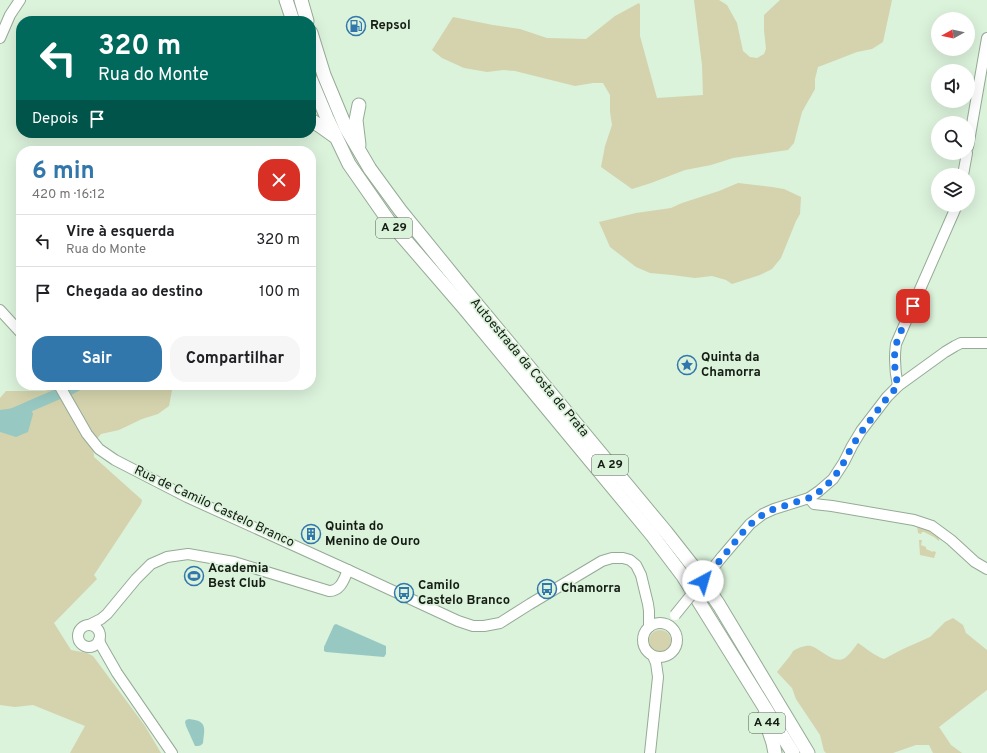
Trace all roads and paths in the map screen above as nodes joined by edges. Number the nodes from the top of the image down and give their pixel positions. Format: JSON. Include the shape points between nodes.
{"nodes":[{"id":1,"x":20,"y":0,"type":"edge"},
{"id":2,"x":286,"y":0,"type":"edge"},
{"id":3,"x":301,"y":0,"type":"edge"},
{"id":4,"x":291,"y":16,"type":"edge"},
{"id":5,"x":306,"y":16,"type":"edge"},
{"id":6,"x":0,"y":38,"type":"edge"},
{"id":7,"x":987,"y":38,"type":"edge"},
{"id":8,"x":316,"y":49,"type":"edge"},
{"id":9,"x":316,"y":92,"type":"edge"},
{"id":10,"x":359,"y":105,"type":"dead end"},
{"id":11,"x":973,"y":116,"type":"edge"},
{"id":12,"x":316,"y":123,"type":"edge"},
{"id":13,"x":336,"y":138,"type":"junction"},
{"id":14,"x":360,"y":153,"type":"junction"},
{"id":15,"x":954,"y":212,"type":"edge"},
{"id":16,"x":0,"y":310,"type":"edge"},
{"id":17,"x":16,"y":328,"type":"edge"},
{"id":18,"x":987,"y":343,"type":"edge"},
{"id":19,"x":898,"y":386,"type":"junction"},
{"id":20,"x":62,"y":390,"type":"edge"},
{"id":21,"x":809,"y":498,"type":"junction"},
{"id":22,"x":987,"y":569,"type":"edge"},
{"id":23,"x":348,"y":570,"type":"junction"},
{"id":24,"x":649,"y":611,"type":"junction"},
{"id":25,"x":107,"y":614,"type":"junction"},
{"id":26,"x":675,"y":615,"type":"junction"},
{"id":27,"x":660,"y":623,"type":"junction"},
{"id":28,"x":89,"y":625,"type":"junction"},
{"id":29,"x":648,"y":628,"type":"junction"},
{"id":30,"x":673,"y":629,"type":"junction"},
{"id":31,"x":99,"y":636,"type":"junction"},
{"id":32,"x":89,"y":647,"type":"junction"},
{"id":33,"x":653,"y":656,"type":"junction"},
{"id":34,"x":667,"y":656,"type":"junction"},
{"id":35,"x":117,"y":673,"type":"junction"},
{"id":36,"x":658,"y":677,"type":"junction"},
{"id":37,"x":757,"y":693,"type":"junction"},
{"id":38,"x":172,"y":753,"type":"edge"},
{"id":39,"x":650,"y":753,"type":"edge"},
{"id":40,"x":775,"y":753,"type":"edge"},
{"id":41,"x":793,"y":753,"type":"edge"},
{"id":42,"x":808,"y":753,"type":"edge"}],
"edges":[{"from":1,"to":6,"type":"main road"},
{"from":2,"to":4,"type":"highway"},
{"from":3,"to":5,"type":"highway"},
{"from":7,"to":11,"type":"main road"},
{"from":8,"to":14,"type":"highway","name":"Autoestrada da Costa de Prata","number":"A 29","via":[[346,128]]},
{"from":9,"to":13,"type":"highway","name":"Autoestrada da Costa de Prata","number":"A 29"},
{"from":10,"to":14,"type":"highway","via":[[356,120]]},
{"from":12,"to":13,"type":"highway"},
{"from":13,"to":37,"type":"highway","name":"Autoestrada da Costa de Prata","number":"A 29","via":[[349,164],[388,220],[464,308],[673,562]]},
{"from":14,"to":42,"type":"highway","name":"Autoestrada da Costa de Prata","number":"A 29","via":[[400,210],[692,565]]},
{"from":15,"to":19,"type":"main road","via":[[896,344],[895,368]]},
{"from":16,"to":17,"type":"main road"},
{"from":18,"to":19,"type":"main road","via":[[961,343],[944,352]]},
{"from":19,"to":21,"type":"main road","via":[[862,431],[833,479]]},
{"from":20,"to":23,"type":"main road","name":"Rua de Camilo Castelo Branco","via":[[86,434],[99,449],[115,460],[187,498]]},
{"from":21,"to":22,"type":"main road","via":[[814,504],[914,520],[932,526]]},
{"from":21,"to":26,"type":"main road","bridge":true,"via":[[774,509],[750,524]]},
{"from":23,"to":24,"type":"main road","name":"Rua de Camilo Castelo Branco","via":[[458,621],[473,626],[484,626],[500,623],[602,561],[623,558],[636,565],[641,575]]},
{"from":23,"to":25,"type":"main road","via":[[340,586],[329,591],[234,562],[188,554],[167,556],[151,564]]},
{"from":24,"to":27,"type":"main road","name":"Rua de Camilo Castelo Branco"},
{"from":24,"to":29,"type":"main road","name":"Rua de Camilo Castelo Branco"},
{"from":25,"to":28,"type":"main road"},
{"from":25,"to":31,"type":"main road"},
{"from":26,"to":27,"type":"main road"},
{"from":26,"to":30,"type":"main road"},
{"from":27,"to":29,"type":"main road"},
{"from":27,"to":30,"type":"main road"},
{"from":28,"to":31,"type":"main road","via":[[95,628]]},
{"from":28,"to":32,"type":"main road","via":[[80,629],[78,635],[81,644]]},
{"from":29,"to":33,"type":"main road","via":[[643,643],[648,653]]},
{"from":30,"to":34,"type":"main road","via":[[677,644]]},
{"from":31,"to":32,"type":"main road","via":[[94,645]]},
{"from":31,"to":35,"type":"main road"},
{"from":32,"to":35,"type":"main road"},
{"from":33,"to":34,"type":"main road"},
{"from":33,"to":36,"type":"main road"},
{"from":34,"to":36,"type":"main road"},
{"from":35,"to":38,"type":"main road"},
{"from":36,"to":39,"type":"main road"},
{"from":37,"to":40,"type":"highway","number":"A 44"},
{"from":37,"to":41,"type":"highway","name":"Autoestrada da Costa de Prata","number":"A 29"}]}
